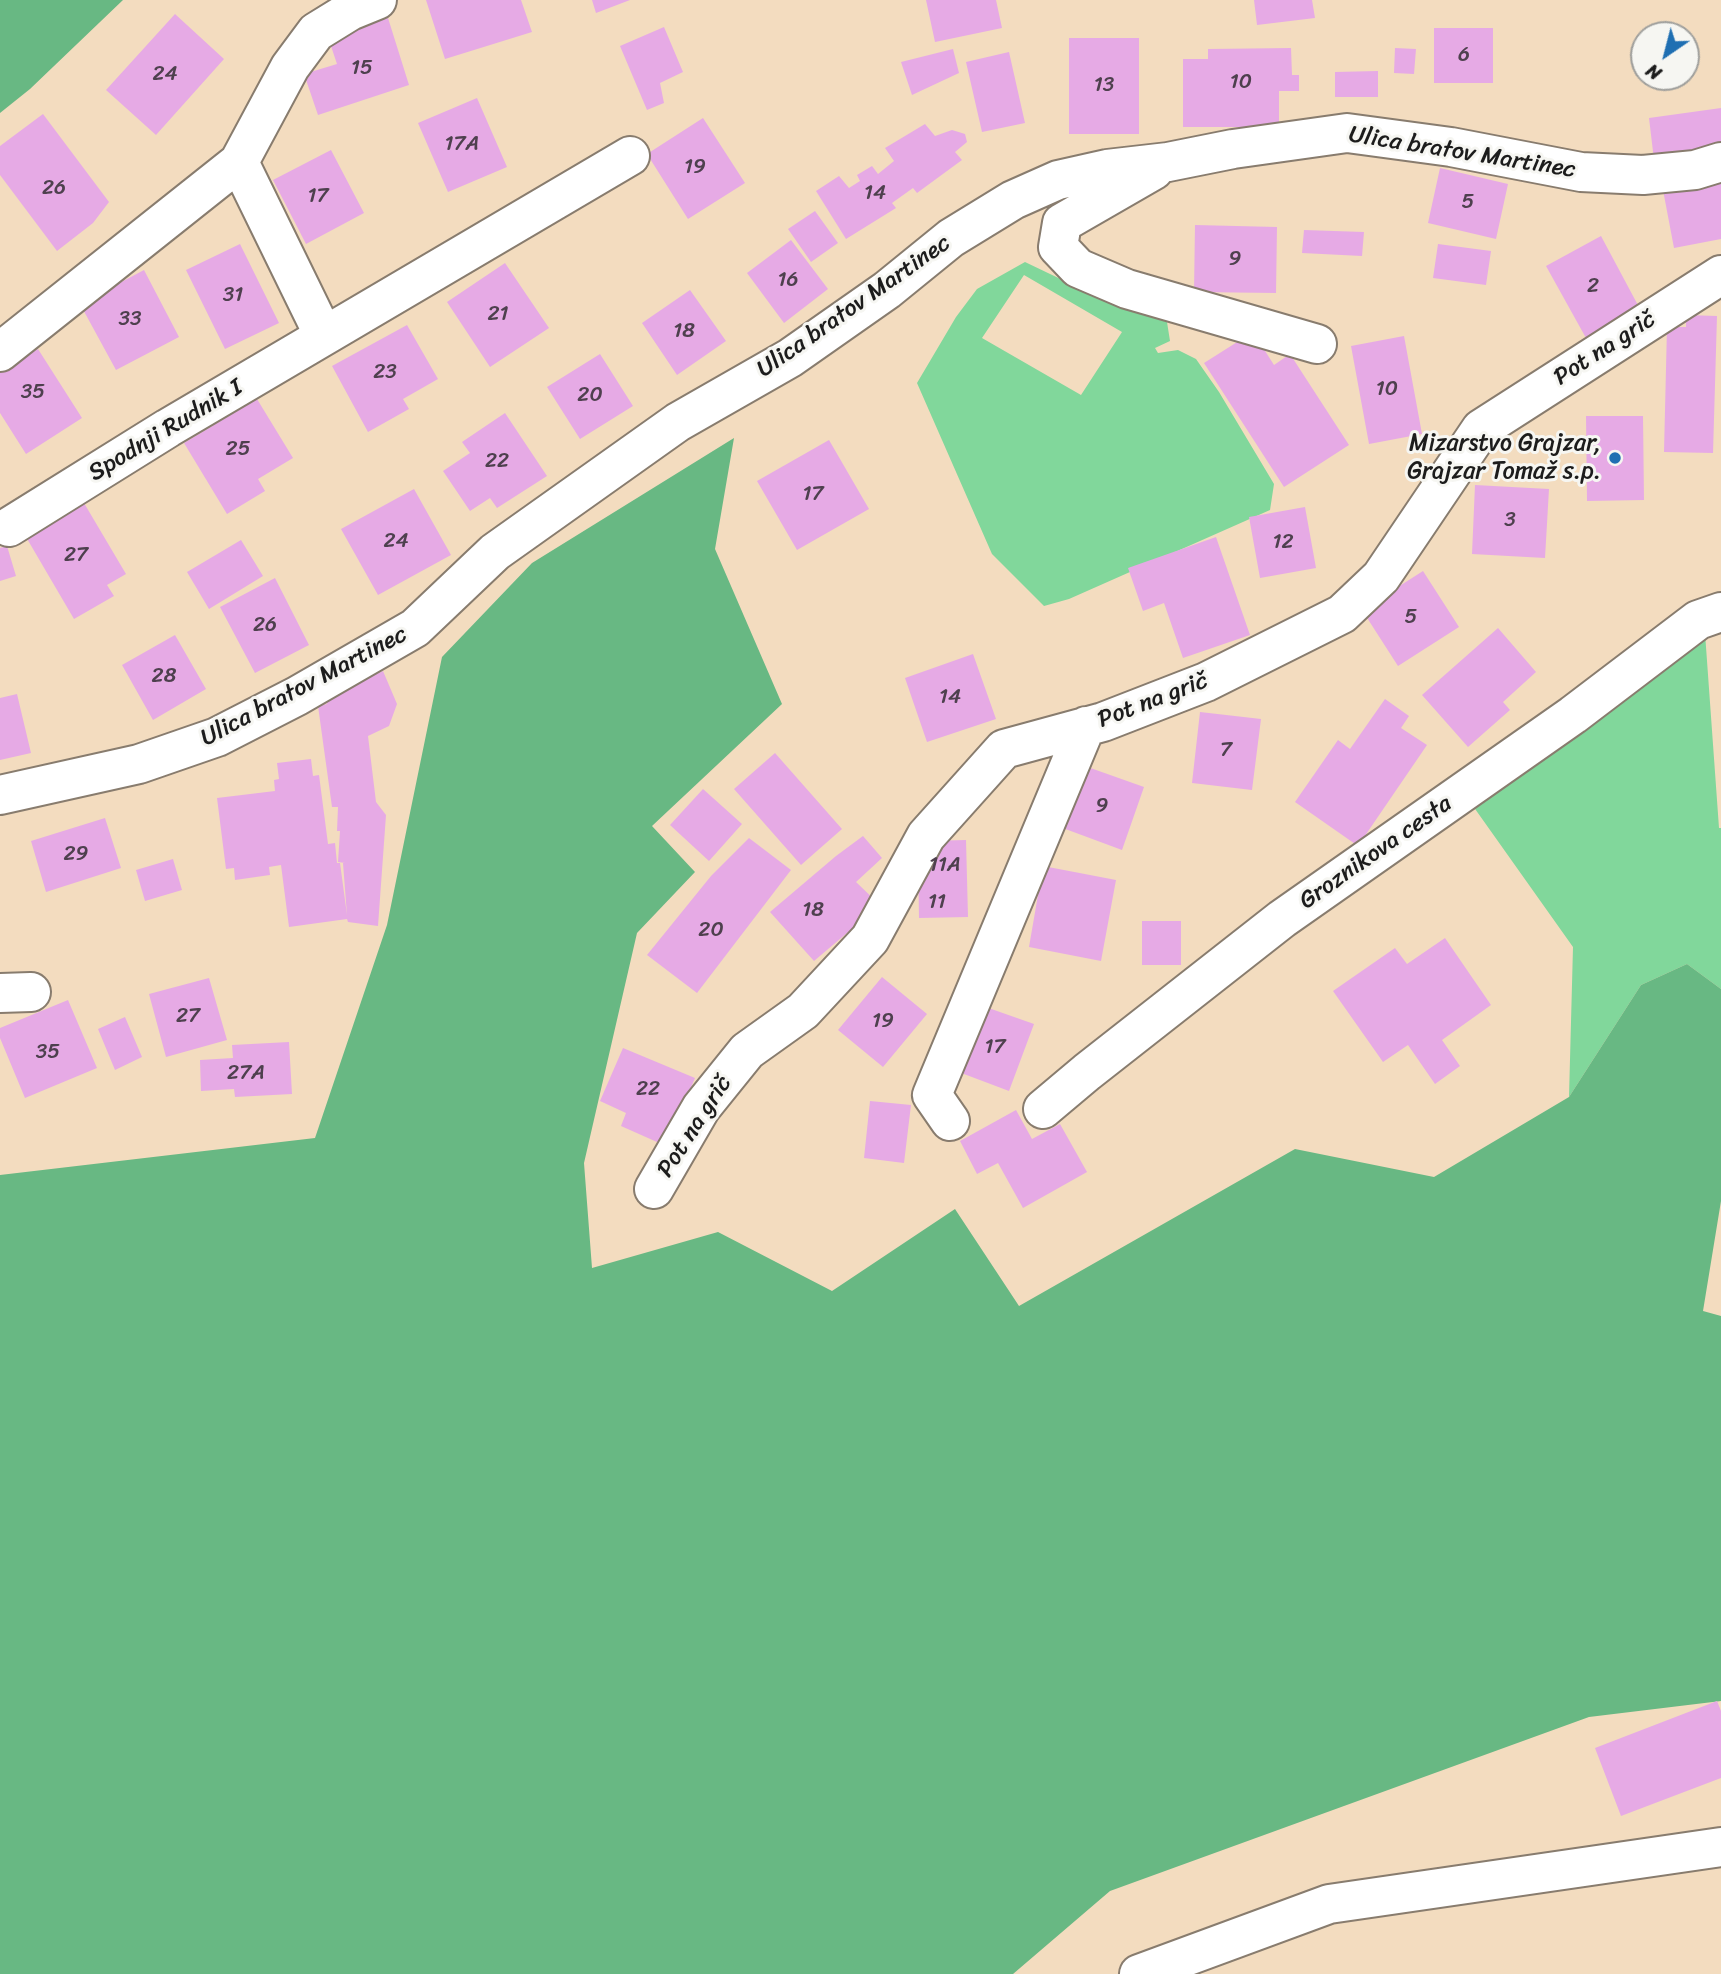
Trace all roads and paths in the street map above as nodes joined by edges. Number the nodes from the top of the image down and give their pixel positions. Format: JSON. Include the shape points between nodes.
{"nodes":[{"id":1,"x":377,"y":0,"type":"edge"},
{"id":2,"x":631,"y":156,"type":"dead end"},
{"id":3,"x":239,"y":162,"type":"junction"},
{"id":4,"x":1168,"y":162,"type":"junction"},
{"id":5,"x":1721,"y":162,"type":"edge"},
{"id":6,"x":1721,"y":275,"type":"edge"},
{"id":7,"x":324,"y":336,"type":"junction"},
{"id":8,"x":1317,"y":344,"type":"dead end"},
{"id":9,"x":0,"y":352,"type":"edge"},
{"id":10,"x":9,"y":527,"type":"dead end"},
{"id":11,"x":1721,"y":612,"type":"edge"},
{"id":12,"x":1086,"y":726,"type":"junction"},
{"id":13,"x":0,"y":795,"type":"edge"},
{"id":14,"x":1043,"y":1110,"type":"dead end"},
{"id":15,"x":950,"y":1121,"type":"dead end"},
{"id":16,"x":654,"y":1189,"type":"dead end"},
{"id":17,"x":1721,"y":1846,"type":"edge"},
{"id":18,"x":1139,"y":1974,"type":"edge"}],
"edges":[{"from":1,"to":3,"type":"street","via":[[316,32],[290,67]]},
{"from":2,"to":7,"type":"street","name":"Spodnji Rudnik I"},
{"from":3,"to":7,"type":"street"},
{"from":3,"to":9,"type":"street"},
{"from":4,"to":5,"type":"street","name":"Ulica bratov Martinec","via":[[1347,133],[1581,172],[1643,175],[1695,170]]},
{"from":4,"to":8,"type":"street","via":[[1062,223],[1058,247],[1078,268],[1127,289]]},
{"from":4,"to":13,"type":"street","name":"Ulica bratov Martinec","via":[[1058,180],[1013,200],[951,238],[790,358],[678,422],[495,552],[415,628],[297,696],[217,737],[139,764]]},
{"from":6,"to":12,"type":"street","name":"Pot na grič","via":[[1481,429],[1381,578],[1342,614],[1206,682]]},
{"from":7,"to":10,"type":"street","name":"Spodnji Rudnik I"},
{"from":11,"to":14,"type":"street","name":"Groznikova cesta","via":[[1698,620],[1573,715],[1282,919]]},
{"from":12,"to":15,"type":"street","via":[[932,1095]]},
{"from":12,"to":16,"type":"street","name":"Pot na grič","via":[[1003,749],[926,836],[870,939],[803,1011],[747,1051],[701,1108]]},
{"from":17,"to":18,"type":"street","via":[[1329,1904]]}]}
